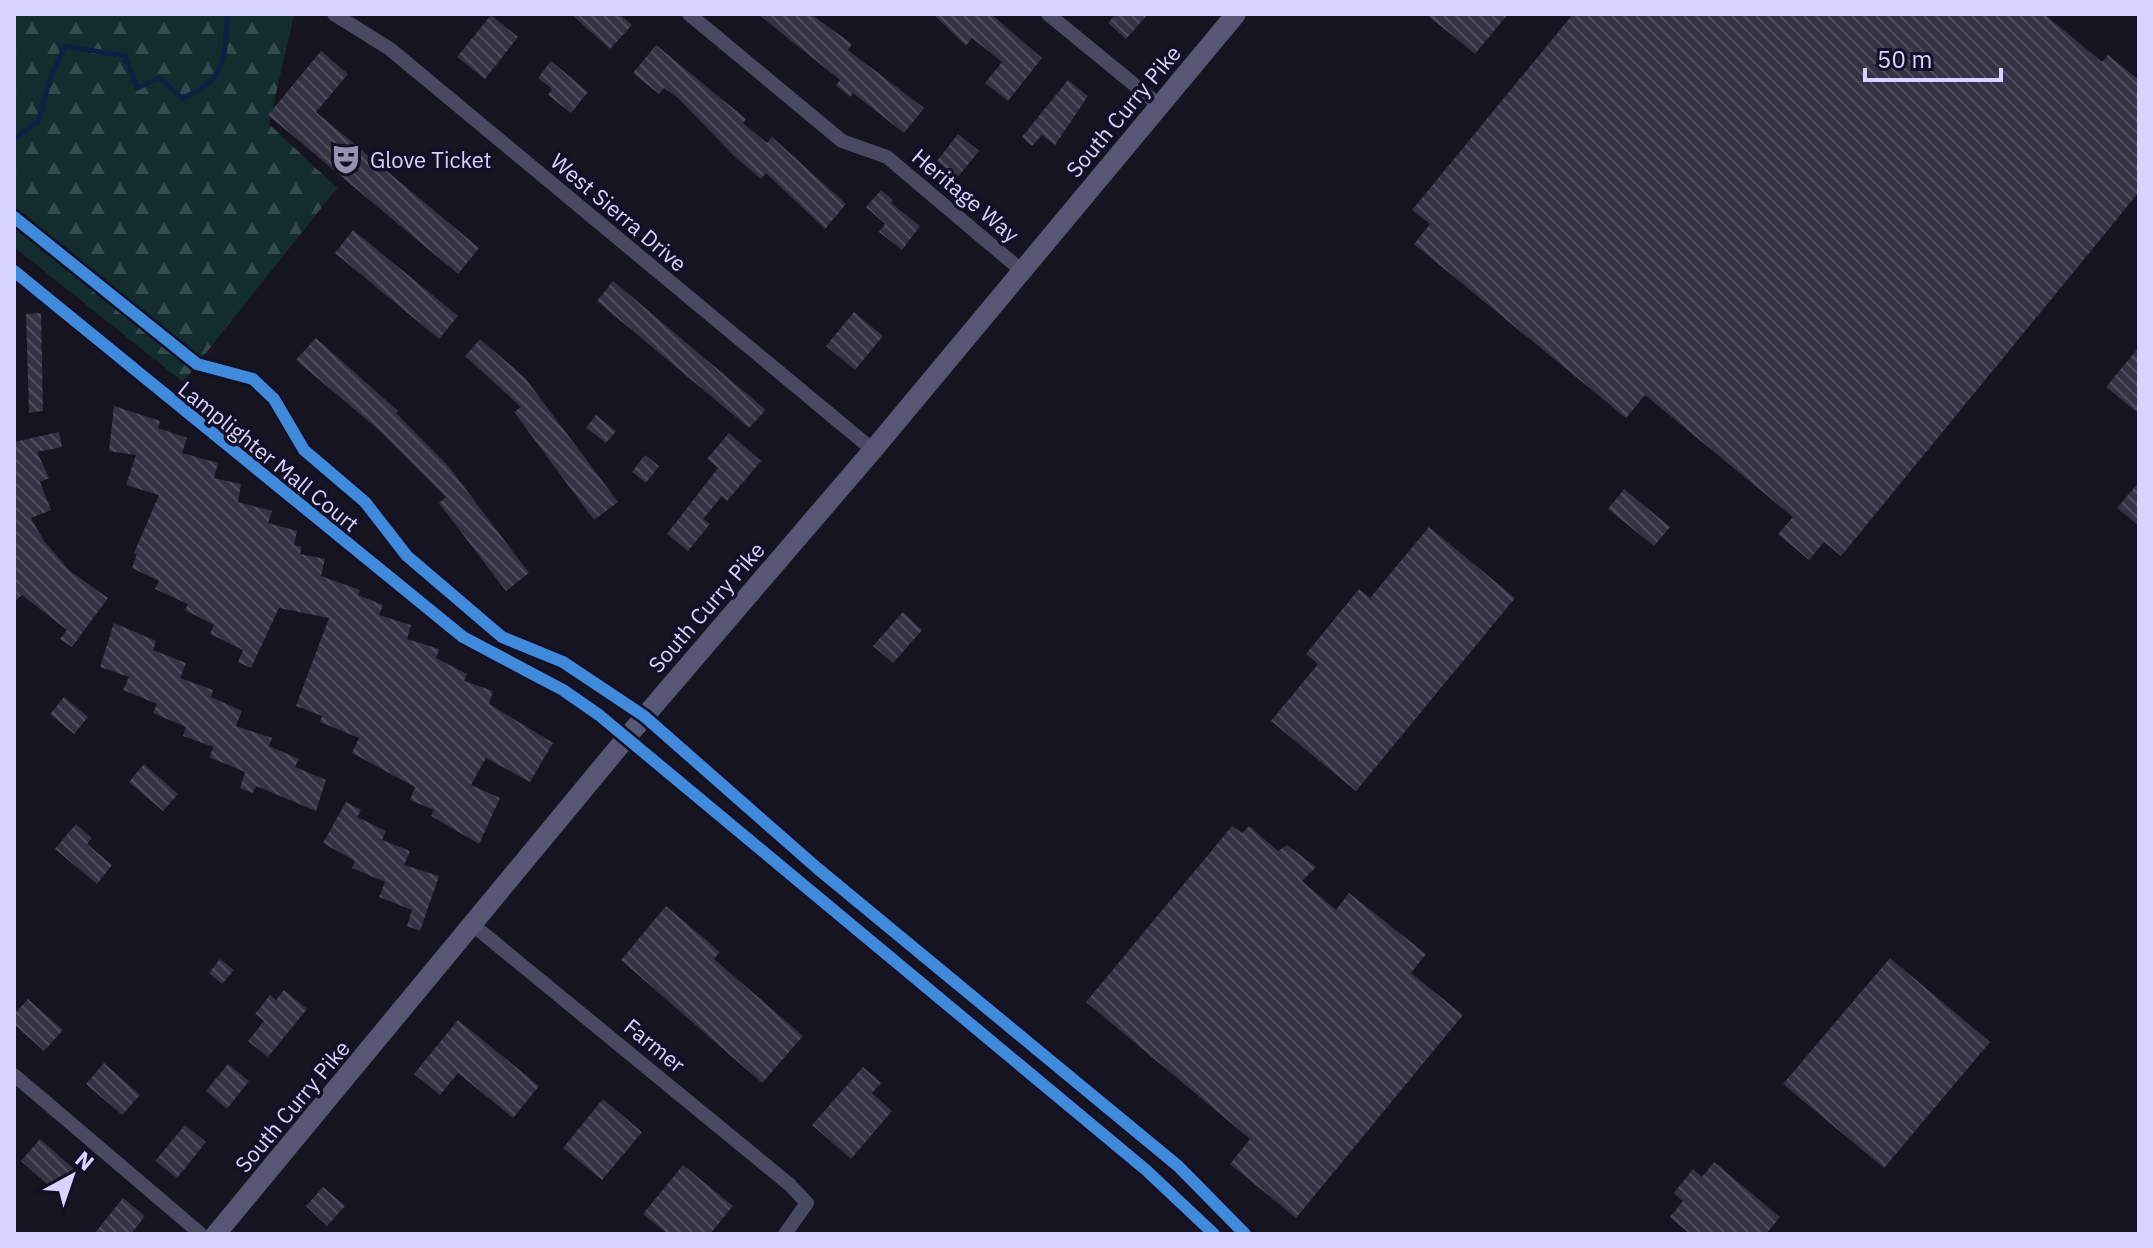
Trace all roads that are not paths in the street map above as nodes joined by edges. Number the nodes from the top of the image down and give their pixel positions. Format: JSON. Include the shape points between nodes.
{"nodes":[{"id":1,"x":334,"y":14,"type":"edge"},
{"id":2,"x":689,"y":14,"type":"edge"},
{"id":3,"x":1048,"y":14,"type":"edge"},
{"id":4,"x":1236,"y":14,"type":"edge"},
{"id":5,"x":1159,"y":105,"type":"junction"},
{"id":6,"x":1021,"y":270,"type":"junction"},
{"id":7,"x":14,"y":271,"type":"edge"},
{"id":8,"x":873,"y":450,"type":"junction"},
{"id":9,"x":627,"y":737,"type":"junction"},
{"id":10,"x":473,"y":925,"type":"junction"},
{"id":11,"x":14,"y":1075,"type":"edge"},
{"id":12,"x":201,"y":1234,"type":"edge"},
{"id":13,"x":216,"y":1234,"type":"edge"},
{"id":14,"x":785,"y":1234,"type":"edge"},
{"id":15,"x":1214,"y":1234,"type":"edge"}],
"edges":[{"from":1,"to":8,"type":"street","name":"West Sierra Drive","via":[[390,49]]},
{"from":2,"to":6,"type":"street","name":"Heritage Way","via":[[842,141],[887,157]]},
{"from":3,"to":5,"type":"street"},
{"from":4,"to":5,"type":"main road","name":"South Curry Pike"},
{"from":5,"to":6,"type":"main road","name":"South Curry Pike"},
{"from":6,"to":8,"type":"main road","name":"South Curry Pike"},
{"from":7,"to":9,"type":"street","name":"Lamplighter Mall Court","via":[[463,637],[563,690]]},
{"from":8,"to":9,"type":"main road","name":"South Curry Pike"},
{"from":9,"to":10,"type":"main road","name":"South Curry Pike"},
{"from":9,"to":15,"type":"street","name":"Lamplighter Mall Court","via":[[1146,1170]]},
{"from":10,"to":13,"type":"main road","name":"South Curry Pike"},
{"from":10,"to":14,"type":"street","name":"Farmer","via":[[807,1203]]},
{"from":11,"to":12,"type":"street"}]}
